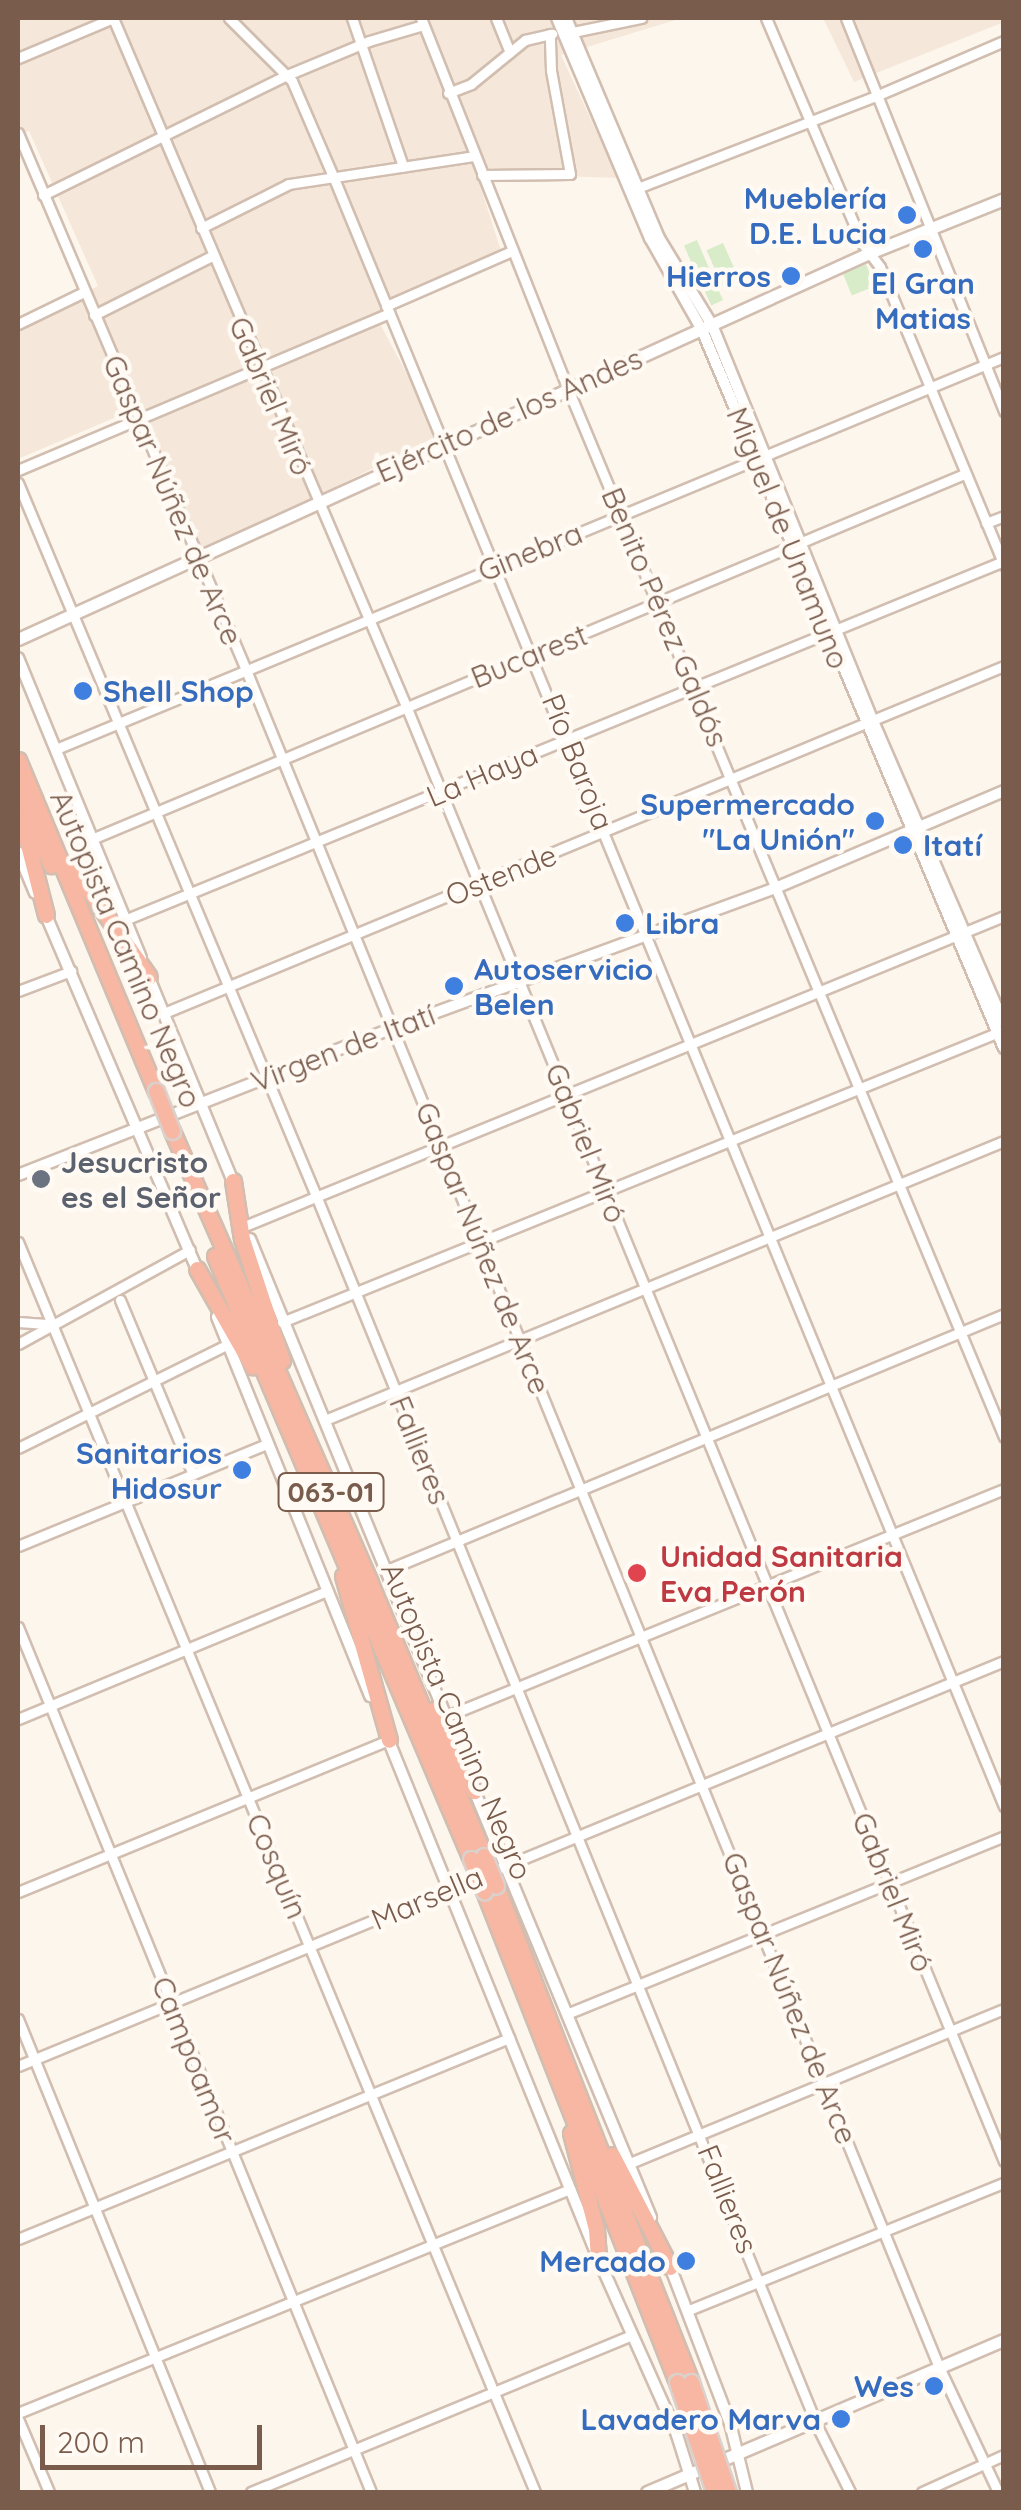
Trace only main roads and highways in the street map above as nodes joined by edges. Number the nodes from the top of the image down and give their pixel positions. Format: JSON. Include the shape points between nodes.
{"nodes":[{"id":1,"x":1004,"y":199,"type":"edge"},
{"id":2,"x":18,"y":638,"type":"edge"},
{"id":3,"x":18,"y":760,"type":"edge"},
{"id":4,"x":23,"y":785,"type":"edge"},
{"id":5,"x":18,"y":804,"type":"edge"},
{"id":6,"x":46,"y":915,"type":"road end"},
{"id":7,"x":149,"y":977,"type":"road end"},
{"id":8,"x":233,"y":1181,"type":"road end"},
{"id":9,"x":198,"y":1270,"type":"road end"},
{"id":10,"x":292,"y":1421,"type":"junction"},
{"id":11,"x":333,"y":1533,"type":"junction"},
{"id":12,"x":370,"y":1583,"type":"junction"},
{"id":13,"x":388,"y":1740,"type":"road end"},
{"id":14,"x":474,"y":1790,"type":"road end"},
{"id":15,"x":477,"y":1858,"type":"junction"},
{"id":16,"x":490,"y":1889,"type":"junction"},
{"id":17,"x":551,"y":2020,"type":"junction"},
{"id":18,"x":555,"y":2071,"type":"junction"},
{"id":19,"x":598,"y":2258,"type":"road end"},
{"id":20,"x":670,"y":2267,"type":"road end"},
{"id":21,"x":1004,"y":2340,"type":"edge"},
{"id":22,"x":684,"y":2382,"type":"junction"},
{"id":23,"x":648,"y":2492,"type":"edge"},
{"id":24,"x":714,"y":2492,"type":"edge"},
{"id":25,"x":728,"y":2492,"type":"edge"}],
"edges":[{"from":1,"to":2,"type":"main road","name":"Ejército de los Andes","via":[[869,253]]},
{"from":3,"to":4,"type":"highway","name":"Autopista Camino Negro","number":"063-01"},
{"from":4,"to":7,"type":"highway","via":[[83,886]]},
{"from":4,"to":10,"type":"highway","name":"Autopista Camino Negro","number":"063-01","bridge":true},
{"from":5,"to":6,"type":"highway"},
{"from":8,"to":10,"type":"highway","via":[[242,1239]]},
{"from":9,"to":10,"type":"highway"},
{"from":10,"to":11,"type":"highway","name":"Autopista Camino Negro","number":"063-01"},
{"from":10,"to":12,"type":"highway","name":"Autopista Camino Negro","number":"063-01"},
{"from":11,"to":13,"type":"highway"},
{"from":11,"to":15,"type":"highway","name":"Autopista Camino Negro","number":"063-01"},
{"from":12,"to":14,"type":"highway"},
{"from":12,"to":15,"type":"highway","name":"Autopista Camino Negro","number":"063-01"},
{"from":15,"to":16,"type":"highway","name":"Autopista Camino Negro","number":"063-01","bridge":true},
{"from":16,"to":17,"type":"highway","name":"Autopista Camino Negro","number":"063-01"},
{"from":16,"to":18,"type":"highway","name":"Autopista Camino Negro","number":"063-01"},
{"from":17,"to":20,"type":"highway"},
{"from":17,"to":22,"type":"highway","name":"Autopista Camino Negro","number":"063-01"},
{"from":18,"to":19,"type":"highway"},
{"from":18,"to":22,"type":"highway","name":"Autopista Camino Negro","number":"063-01"},
{"from":21,"to":23,"type":"main road"},
{"from":22,"to":24,"type":"highway","name":"Autopista Camino Negro","number":"063-01","bridge":true},
{"from":22,"to":25,"type":"highway","name":"Autopista Camino Negro","number":"063-01","bridge":true}]}
